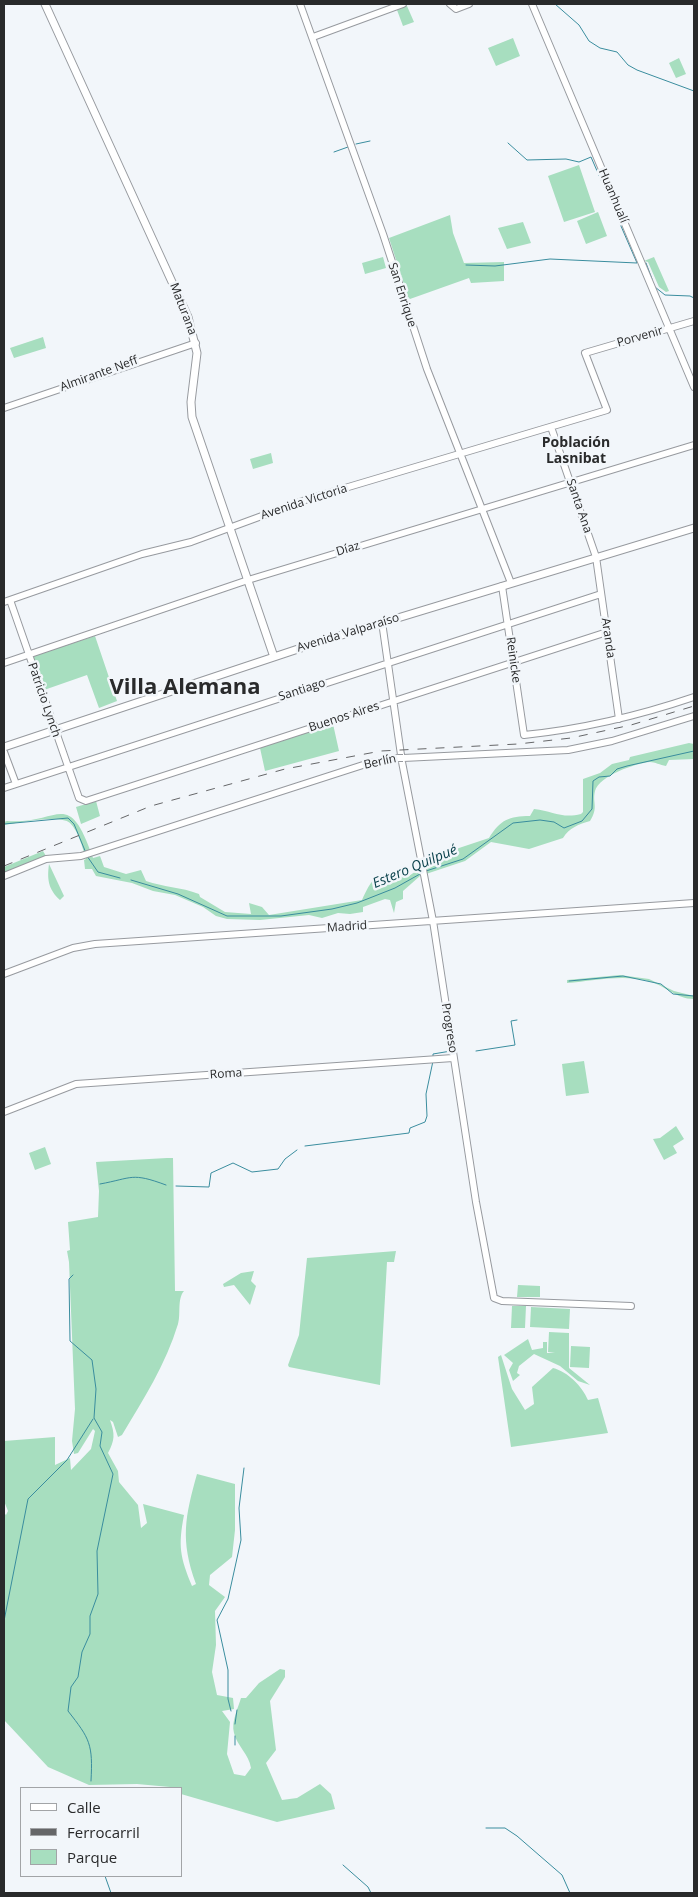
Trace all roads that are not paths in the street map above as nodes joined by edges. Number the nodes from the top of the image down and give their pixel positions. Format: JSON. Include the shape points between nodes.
{"nodes":[{"id":1,"x":45,"y":4,"type":"edge"},
{"id":2,"x":300,"y":4,"type":"edge"},
{"id":3,"x":402,"y":4,"type":"edge"},
{"id":4,"x":450,"y":4,"type":"edge"},
{"id":5,"x":469,"y":4,"type":"edge"},
{"id":6,"x":532,"y":4,"type":"edge"},
{"id":7,"x":313,"y":37,"type":"junction"},
{"id":8,"x":694,"y":321,"type":"edge"},
{"id":9,"x":669,"y":328,"type":"junction"},
{"id":10,"x":196,"y":343,"type":"junction"},
{"id":11,"x":694,"y":388,"type":"edge"},
{"id":12,"x":4,"y":408,"type":"edge"},
{"id":13,"x":607,"y":410,"type":"joint"},
{"id":14,"x":551,"y":427,"type":"junction"},
{"id":15,"x":694,"y":445,"type":"edge"},
{"id":16,"x":460,"y":455,"type":"junction"},
{"id":17,"x":571,"y":482,"type":"junction"},
{"id":18,"x":482,"y":509,"type":"junction"},
{"id":19,"x":230,"y":526,"type":"junction"},
{"id":20,"x":694,"y":528,"type":"edge"},
{"id":21,"x":596,"y":557,"type":"junction"},
{"id":22,"x":248,"y":580,"type":"junction"},
{"id":23,"x":511,"y":583,"type":"junction"},
{"id":24,"x":502,"y":586,"type":"junction"},
{"id":25,"x":601,"y":594,"type":"junction"},
{"id":26,"x":7,"y":601,"type":"edge"},
{"id":27,"x":382,"y":622,"type":"junction"},
{"id":28,"x":508,"y":624,"type":"junction"},
{"id":29,"x":607,"y":632,"type":"junction"},
{"id":30,"x":28,"y":654,"type":"junction"},
{"id":31,"x":274,"y":657,"type":"junction"},
{"id":32,"x":4,"y":662,"type":"edge"},
{"id":33,"x":513,"y":662,"type":"junction"},
{"id":34,"x":389,"y":663,"type":"junction"},
{"id":35,"x":694,"y":697,"type":"edge"},
{"id":36,"x":394,"y":701,"type":"junction"},
{"id":37,"x":694,"y":716,"type":"edge"},
{"id":38,"x":619,"y":719,"type":"junction"},
{"id":39,"x":54,"y":730,"type":"junction"},
{"id":40,"x":4,"y":747,"type":"edge"},
{"id":41,"x":4,"y":752,"type":"edge"},
{"id":42,"x":67,"y":767,"type":"junction"},
{"id":43,"x":16,"y":784,"type":"junction"},
{"id":44,"x":4,"y":788,"type":"edge"},
{"id":45,"x":80,"y":800,"type":"joint"},
{"id":46,"x":4,"y":876,"type":"edge"},
{"id":47,"x":694,"y":903,"type":"edge"},
{"id":48,"x":433,"y":921,"type":"junction"},
{"id":49,"x":4,"y":974,"type":"edge"},
{"id":50,"x":453,"y":1053,"type":"junction"},
{"id":51,"x":4,"y":1112,"type":"edge"},
{"id":52,"x":630,"y":1306,"type":"dead end"}],
"edges":[{"from":1,"to":10,"type":"main road","name":"Maturana","via":[[178,294]]},
{"from":2,"to":7,"type":"street","name":"San Enrique"},
{"from":3,"to":7,"type":"street"},
{"from":4,"to":5,"type":"street","via":[[454,9]]},
{"from":6,"to":9,"type":"street","name":"Huanhualí"},
{"from":7,"to":16,"type":"street","name":"San Enrique","via":[[427,369]]},
{"from":8,"to":9,"type":"street","name":"Porvenir"},
{"from":9,"to":11,"type":"street","name":"Huanhualí"},
{"from":9,"to":13,"type":"street","name":"Porvenir","via":[[585,353]]},
{"from":10,"to":12,"type":"street","name":"Almirante Neff"},
{"from":10,"to":19,"type":"main road","name":"Maturana","via":[[191,411]]},
{"from":13,"to":14,"type":"street","name":"Avenida Victoria"},
{"from":14,"to":16,"type":"street","name":"Avenida Victoria"},
{"from":14,"to":17,"type":"street","name":"Santa Ana"},
{"from":15,"to":17,"type":"street","name":"Díaz"},
{"from":16,"to":18,"type":"street","name":"San Enrique"},
{"from":16,"to":19,"type":"street","name":"Avenida Victoria","via":[[308,499]]},
{"from":17,"to":18,"type":"street","name":"Díaz"},
{"from":17,"to":21,"type":"street","name":"Santa Ana"},
{"from":18,"to":22,"type":"street","name":"Díaz"},
{"from":18,"to":23,"type":"street","name":"San Enrique"},
{"from":19,"to":22,"type":"main road","name":"Maturana"},
{"from":19,"to":26,"type":"street","name":"Avenida Victoria","via":[[191,542],[142,554]]},
{"from":20,"to":21,"type":"main road","name":"Avenida Valparaíso"},
{"from":21,"to":23,"type":"main road","name":"Avenida Valparaíso"},
{"from":21,"to":25,"type":"street","name":"Aranda"},
{"from":22,"to":30,"type":"street","name":"Díaz"},
{"from":22,"to":31,"type":"main road","name":"Maturana"},
{"from":23,"to":24,"type":"main road","name":"Avenida Valparaíso"},
{"from":24,"to":27,"type":"main road","name":"Avenida Valparaíso"},
{"from":24,"to":28,"type":"street","name":"Reinicke"},
{"from":25,"to":28,"type":"street","name":"Santiago"},
{"from":25,"to":29,"type":"street","name":"Aranda"},
{"from":26,"to":30,"type":"street","name":"Patricio Lynch"},
{"from":27,"to":31,"type":"main road","name":"Avenida Valparaíso"},
{"from":27,"to":34,"type":"street","name":"Progreso"},
{"from":28,"to":33,"type":"street","name":"Reinicke"},
{"from":28,"to":34,"type":"street","name":"Santiago"},
{"from":29,"to":33,"type":"street","name":"Buenos Aires"},
{"from":29,"to":38,"type":"street","name":"Aranda"},
{"from":30,"to":32,"type":"street","name":"Díaz"},
{"from":30,"to":39,"type":"street","name":"Patricio Lynch"},
{"from":31,"to":39,"type":"main road","name":"Avenida Valparaíso"},
{"from":33,"to":36,"type":"street","name":"Buenos Aires"},
{"from":33,"to":38,"type":"street","name":"Reinicke","via":[[524,735],[586,728]]},
{"from":34,"to":36,"type":"street","name":"Progreso"},
{"from":34,"to":42,"type":"street","name":"Santiago"},
{"from":35,"to":38,"type":"street"},
{"from":36,"to":45,"type":"street","name":"Buenos Aires","via":[[86,801]]},
{"from":36,"to":48,"type":"street","name":"Progreso","via":[[402,761]]},
{"from":37,"to":46,"type":"street","name":"Berlín","via":[[568,750],[401,758],[366,764],[91,853],[46,859]]},
{"from":39,"to":40,"type":"main road","name":"Avenida Valparaíso"},
{"from":39,"to":42,"type":"street","name":"Patricio Lynch"},
{"from":41,"to":43,"type":"street"},
{"from":42,"to":43,"type":"street","name":"Santiago"},
{"from":42,"to":45,"type":"street","name":"Patricio Lynch"},
{"from":43,"to":44,"type":"street","name":"Santiago"},
{"from":47,"to":48,"type":"street","name":"Madrid"},
{"from":48,"to":49,"type":"street","name":"Madrid","via":[[83,945]]},
{"from":48,"to":50,"type":"street","name":"Progreso"},
{"from":50,"to":51,"type":"street","name":"Roma","via":[[433,1061],[76,1084]]},
{"from":50,"to":52,"type":"street","name":"Progreso","via":[[494,1298],[502,1301]]}]}
